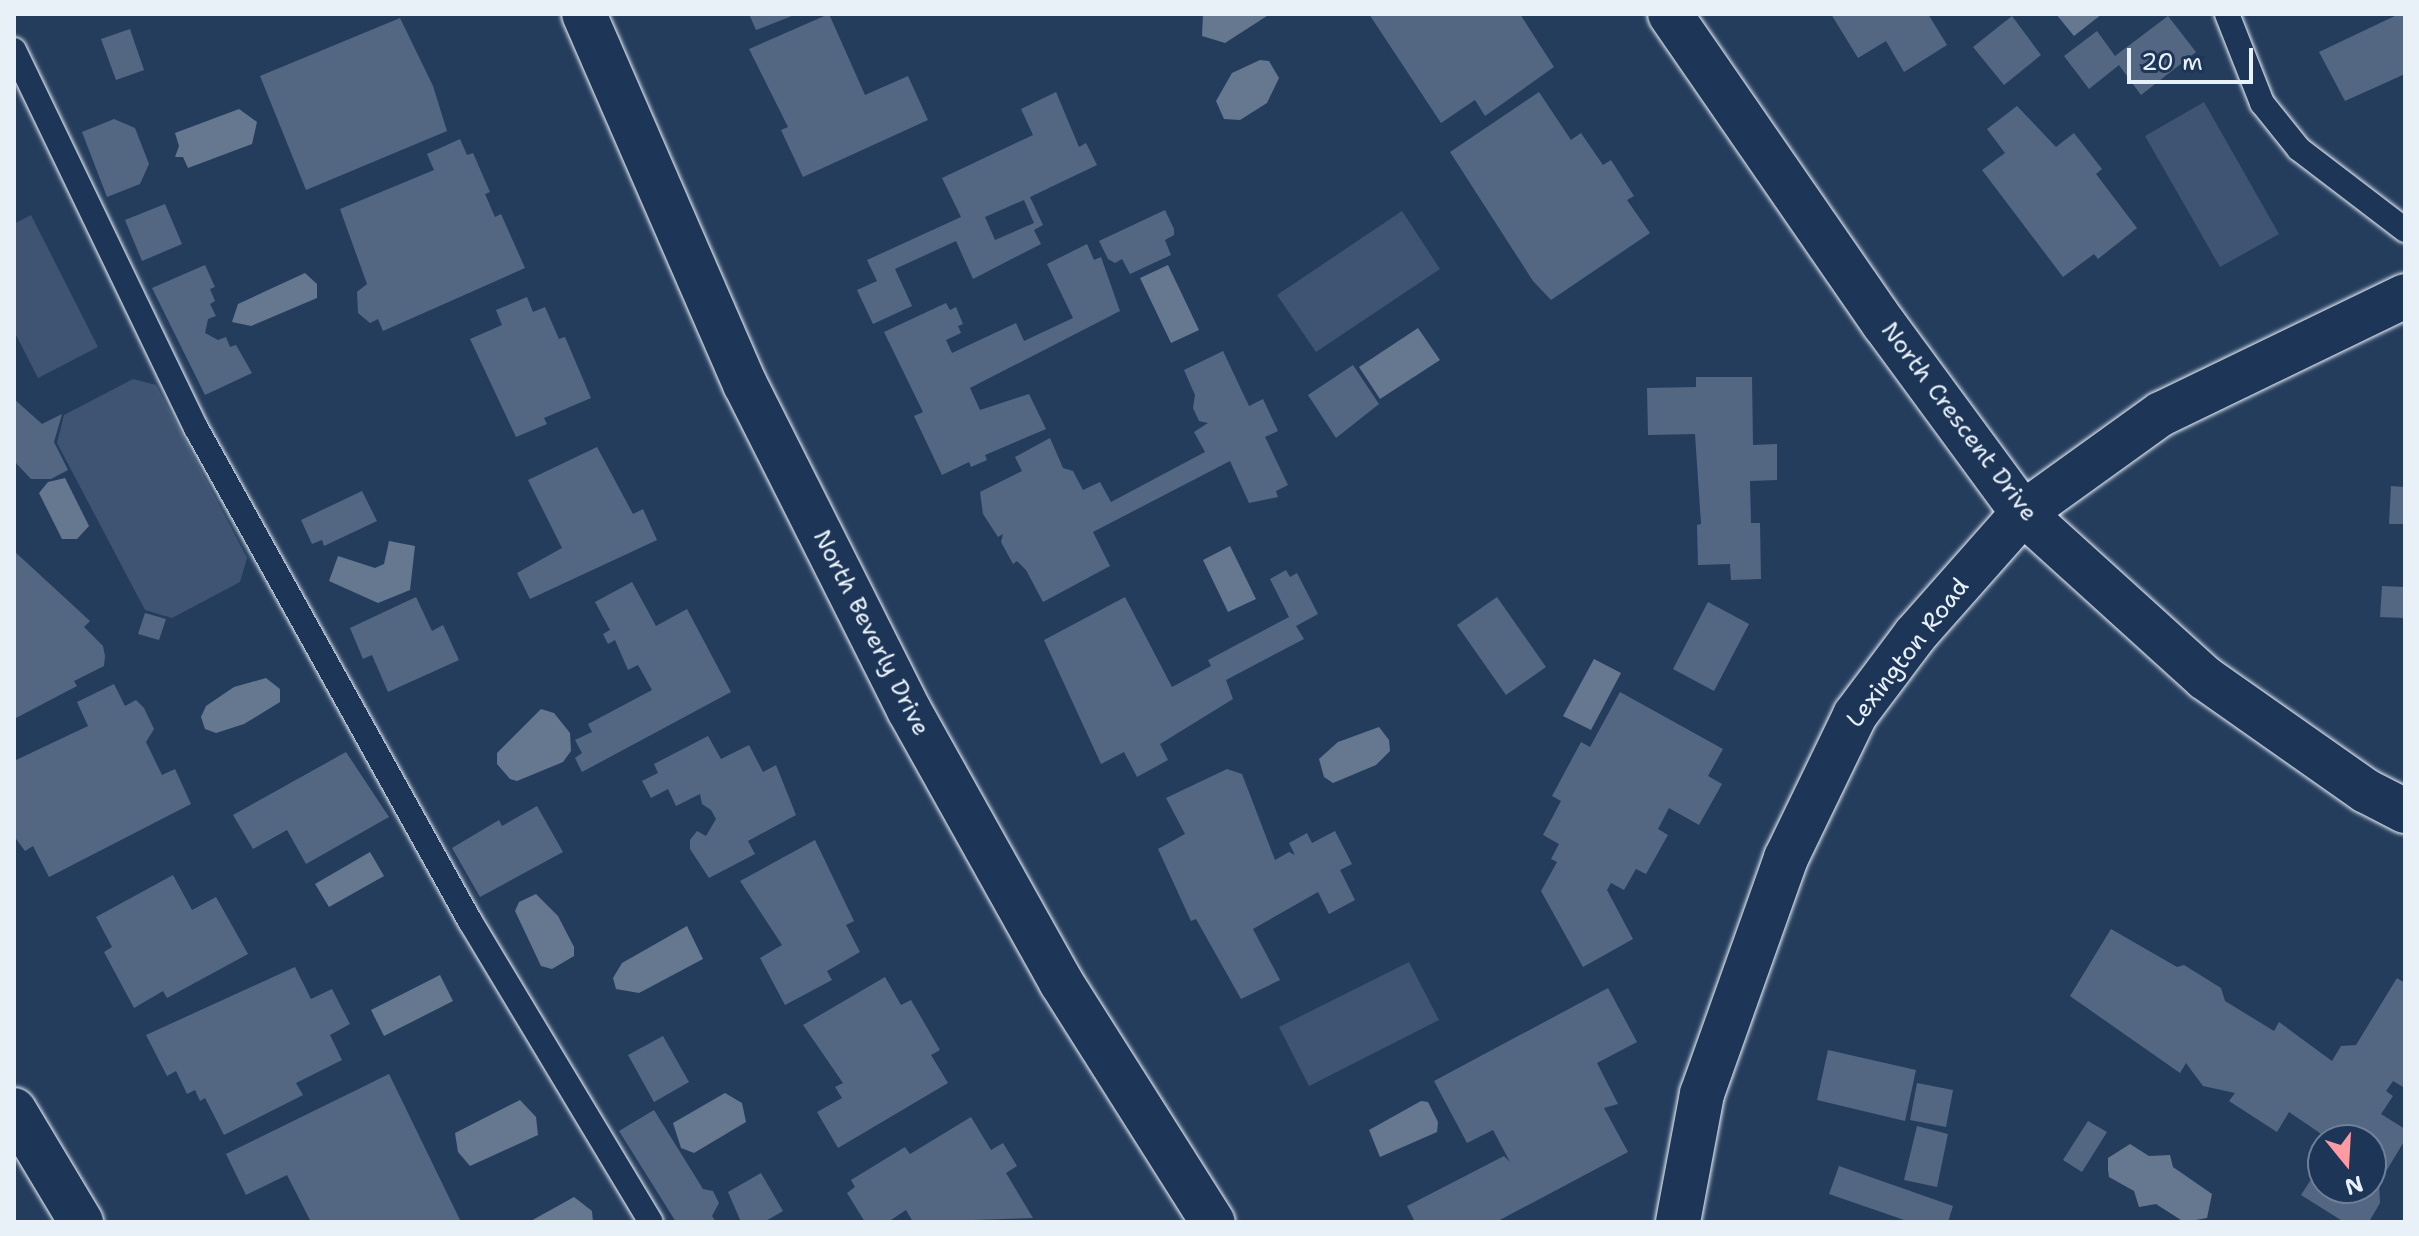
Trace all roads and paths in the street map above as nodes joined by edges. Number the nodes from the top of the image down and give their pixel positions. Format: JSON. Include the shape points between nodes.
{"nodes":[{"id":1,"x":584,"y":14,"type":"edge"},
{"id":2,"x":1670,"y":14,"type":"edge"},
{"id":3,"x":2227,"y":14,"type":"edge"},
{"id":4,"x":14,"y":50,"type":"edge"},
{"id":5,"x":2405,"y":230,"type":"edge"},
{"id":6,"x":2405,"y":296,"type":"edge"},
{"id":7,"x":2023,"y":513,"type":"junction"},
{"id":8,"x":2405,"y":811,"type":"edge"},
{"id":9,"x":14,"y":1110,"type":"edge"},
{"id":10,"x":81,"y":1222,"type":"edge"},
{"id":11,"x":651,"y":1222,"type":"edge"},
{"id":12,"x":1213,"y":1222,"type":"edge"},
{"id":13,"x":1678,"y":1222,"type":"edge"}],
"edges":[{"from":1,"to":12,"type":"street","name":"North Beverly Drive","via":[[745,384],[909,710],[1061,982]]},
{"from":2,"to":7,"type":"street","name":"North Crescent Drive","via":[[1884,324]]},
{"from":3,"to":5,"type":"lane","via":[[2262,103],[2299,149]]},
{"from":4,"to":11,"type":"lane","via":[[196,428],[470,921]]},
{"from":6,"to":7,"type":"street","name":"Lexington Road","via":[[2161,414]]},
{"from":7,"to":8,"type":"street","name":"North Crescent Drive","via":[[2205,678],[2366,791]]},
{"from":7,"to":13,"type":"street","name":"Lexington Road","via":[[1915,635],[1855,715],[1786,858],[1702,1094]]},
{"from":9,"to":10,"type":"street"}]}
